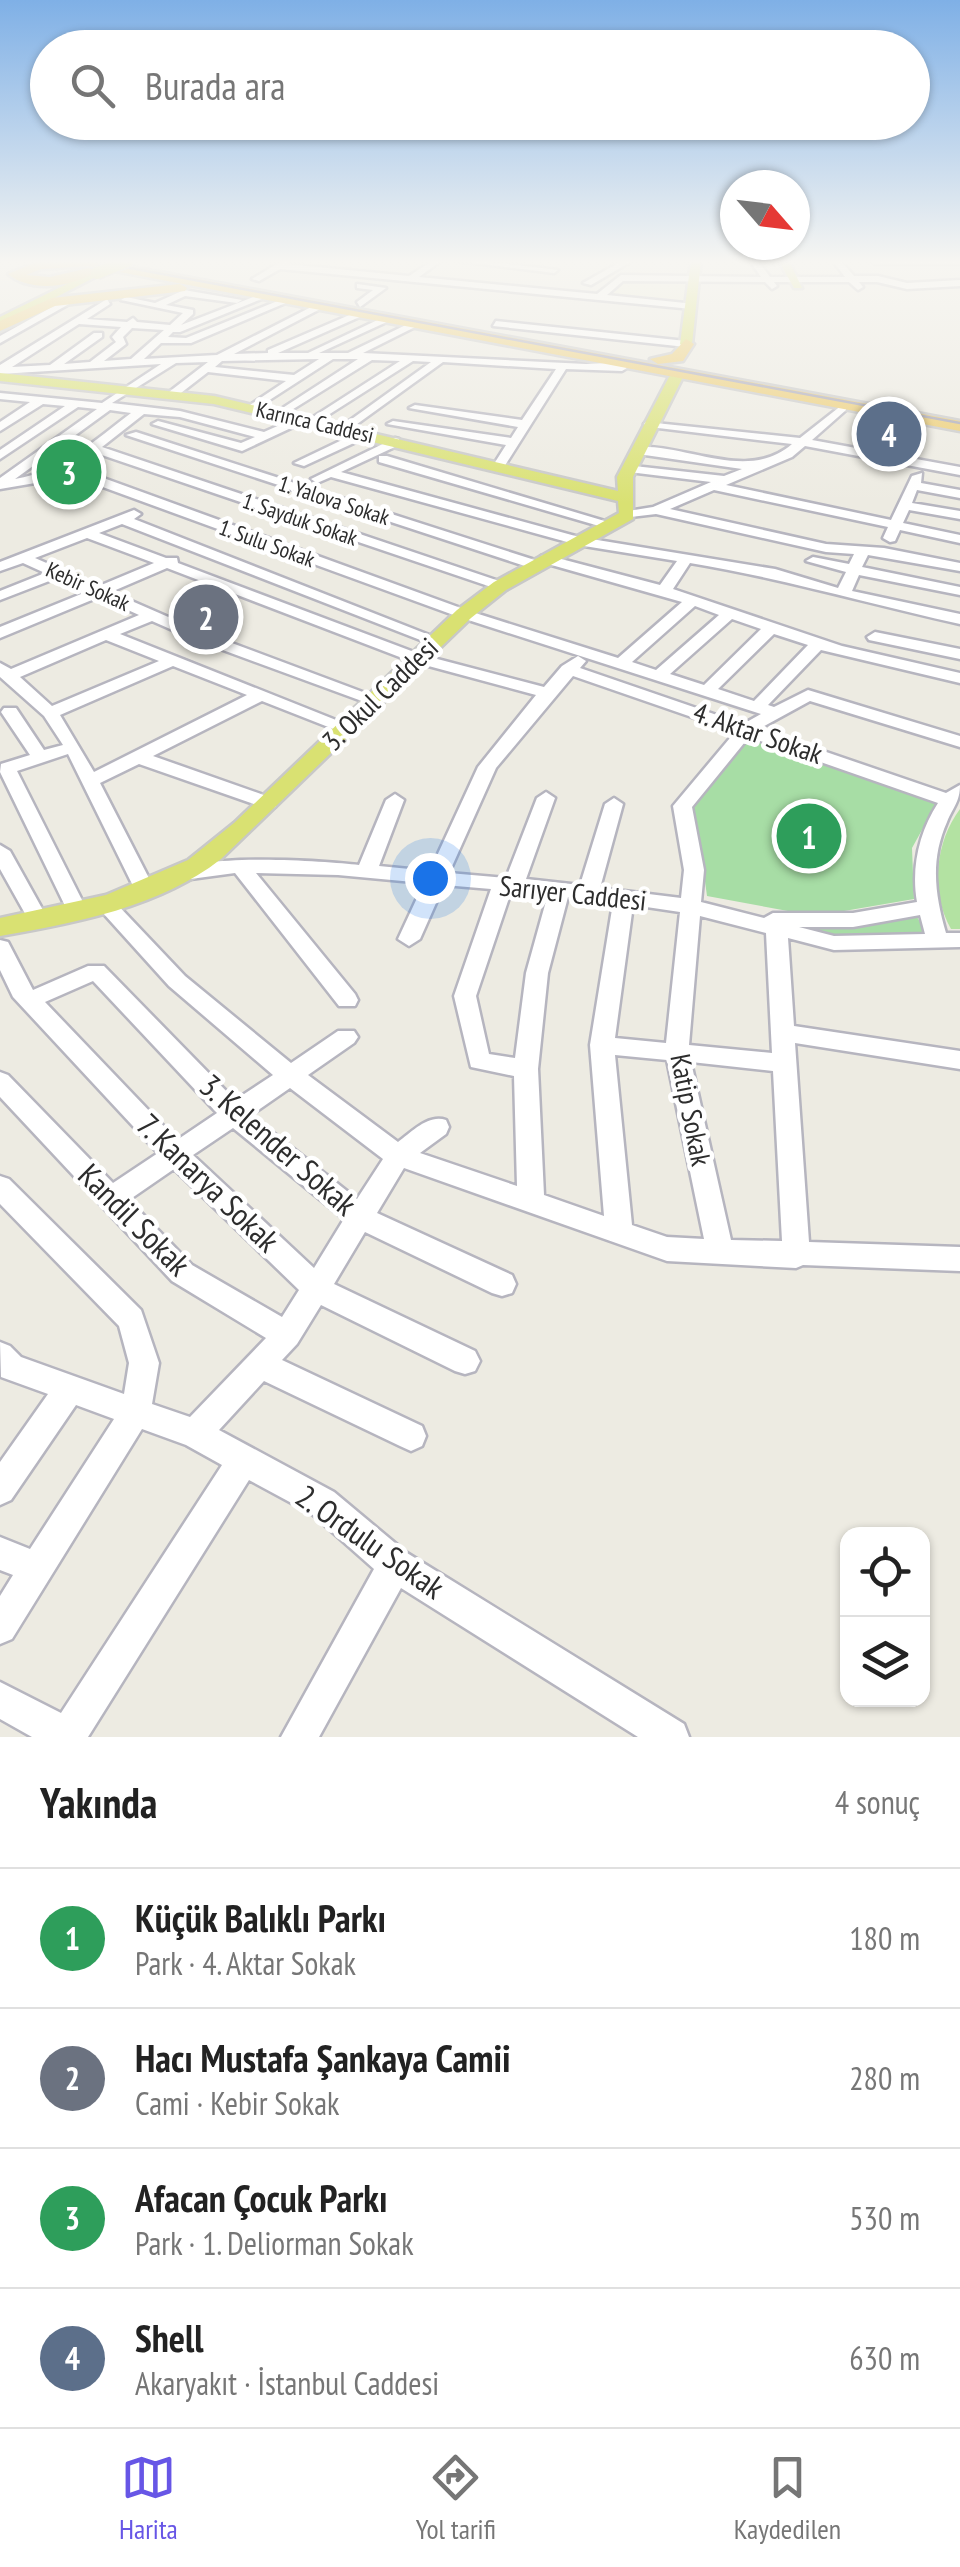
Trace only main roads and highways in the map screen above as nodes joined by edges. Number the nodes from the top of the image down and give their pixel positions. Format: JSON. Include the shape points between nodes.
{"nodes":[{"id":1,"x":510,"y":342,"type":"edge"},
{"id":2,"x":559,"y":342,"type":"edge"},
{"id":3,"x":688,"y":342,"type":"edge"},
{"id":4,"x":658,"y":359,"type":"junction"},
{"id":5,"x":686,"y":361,"type":"junction"},
{"id":6,"x":6,"y":372,"type":"edge"},
{"id":7,"x":960,"y":414,"type":"edge"},
{"id":8,"x":960,"y":428,"type":"edge"},
{"id":9,"x":621,"y":512,"type":"junction"},
{"id":10,"x":0,"y":928,"type":"edge"}],
"edges":[{"from":1,"to":5,"type":"highway","via":[[626,364]]},
{"from":2,"to":4,"type":"highway"},
{"from":3,"to":5,"type":"main road"},
{"from":4,"to":5,"type":"highway"},
{"from":4,"to":5,"type":"highway"},
{"from":5,"to":7,"type":"highway"},
{"from":5,"to":8,"type":"highway"},
{"from":5,"to":8,"type":"highway","via":[[842,408]]},
{"from":5,"to":9,"type":"main road","via":[[644,438]]},
{"from":6,"to":9,"type":"main road","name":"Karınca Caddesi","via":[[254,407],[498,467]]},
{"from":9,"to":10,"type":"main road","name":"3. Okul Caddesi","via":[[464,614],[268,803],[184,874],[78,912]]}]}
